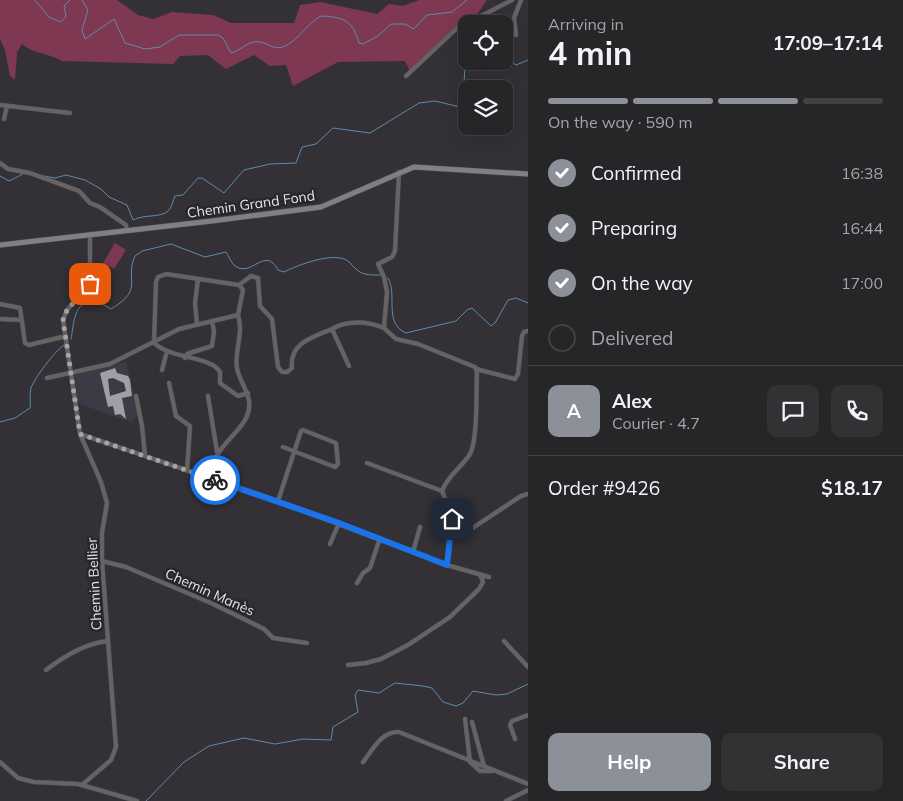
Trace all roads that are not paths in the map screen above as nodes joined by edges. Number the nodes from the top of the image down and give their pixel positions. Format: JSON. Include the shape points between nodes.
{"nodes":[{"id":1,"x":512,"y":0,"type":"edge"},
{"id":2,"x":520,"y":0,"type":"edge"},
{"id":3,"x":516,"y":35,"type":"dead end"},
{"id":4,"x":406,"y":76,"type":"dead end"},
{"id":5,"x":0,"y":105,"type":"edge"},
{"id":6,"x":7,"y":106,"type":"junction"},
{"id":7,"x":70,"y":113,"type":"dead end"},
{"id":8,"x":4,"y":119,"type":"dead end"},
{"id":9,"x":0,"y":163,"type":"edge"},
{"id":10,"x":399,"y":172,"type":"junction"},
{"id":11,"x":528,"y":174,"type":"edge"},
{"id":12,"x":127,"y":231,"type":"junction"},
{"id":13,"x":90,"y":234,"type":"junction"},
{"id":14,"x":0,"y":245,"type":"edge"},
{"id":15,"x":198,"y":279,"type":"junction"},
{"id":16,"x":239,"y":285,"type":"junction"},
{"id":17,"x":0,"y":304,"type":"edge"},
{"id":18,"x":238,"y":315,"type":"junction"},
{"id":19,"x":0,"y":319,"type":"edge"},
{"id":20,"x":22,"y":320,"type":"junction"},
{"id":21,"x":212,"y":321,"type":"junction"},
{"id":22,"x":197,"y":324,"type":"junction"},
{"id":23,"x":384,"y":328,"type":"junction"},
{"id":24,"x":332,"y":329,"type":"junction"},
{"id":25,"x":528,"y":331,"type":"edge"},
{"id":26,"x":66,"y":336,"type":"junction"},
{"id":27,"x":154,"y":343,"type":"junction"},
{"id":28,"x":167,"y":351,"type":"junction"},
{"id":29,"x":185,"y":358,"type":"junction"},
{"id":30,"x":349,"y":366,"type":"dead end"},
{"id":31,"x":476,"y":369,"type":"junction"},
{"id":32,"x":162,"y":370,"type":"dead end"},
{"id":33,"x":72,"y":372,"type":"junction"},
{"id":34,"x":47,"y":378,"type":"dead end"},
{"id":35,"x":169,"y":384,"type":"dead end"},
{"id":36,"x":248,"y":394,"type":"junction"},
{"id":37,"x":136,"y":396,"type":"dead end"},
{"id":38,"x":208,"y":396,"type":"dead end"},
{"id":39,"x":80,"y":434,"type":"junction"},
{"id":40,"x":283,"y":447,"type":"dead end"},
{"id":41,"x":294,"y":452,"type":"junction"},
{"id":42,"x":145,"y":456,"type":"junction"},
{"id":43,"x":217,"y":456,"type":"junction"},
{"id":44,"x":367,"y":463,"type":"dead end"},
{"id":45,"x":187,"y":471,"type":"junction"},
{"id":46,"x":222,"y":482,"type":"junction"},
{"id":47,"x":442,"y":491,"type":"junction"},
{"id":48,"x":528,"y":494,"type":"edge"},
{"id":49,"x":278,"y":501,"type":"junction"},
{"id":50,"x":339,"y":523,"type":"junction"},
{"id":51,"x":420,"y":528,"type":"dead end"},
{"id":52,"x":450,"y":532,"type":"junction"},
{"id":53,"x":380,"y":538,"type":"junction"},
{"id":54,"x":330,"y":544,"type":"dead end"},
{"id":55,"x":412,"y":552,"type":"junction"},
{"id":56,"x":102,"y":561,"type":"junction"},
{"id":57,"x":447,"y":565,"type":"junction"},
{"id":58,"x":480,"y":574,"type":"junction"},
{"id":59,"x":489,"y":578,"type":"dead end"},
{"id":60,"x":357,"y":583,"type":"dead end"},
{"id":61,"x":108,"y":641,"type":"junction"},
{"id":62,"x":504,"y":641,"type":"dead end"},
{"id":63,"x":307,"y":643,"type":"dead end"},
{"id":64,"x":348,"y":664,"type":"dead end"},
{"id":65,"x":528,"y":667,"type":"edge"},
{"id":66,"x":46,"y":670,"type":"dead end"},
{"id":67,"x":528,"y":715,"type":"edge"},
{"id":68,"x":464,"y":719,"type":"dead end"},
{"id":69,"x":472,"y":722,"type":"dead end"},
{"id":70,"x":515,"y":740,"type":"dead end"},
{"id":71,"x":0,"y":762,"type":"edge"},
{"id":72,"x":364,"y":762,"type":"dead end"},
{"id":73,"x":470,"y":762,"type":"junction"},
{"id":74,"x":484,"y":766,"type":"junction"},
{"id":75,"x":492,"y":770,"type":"junction"},
{"id":76,"x":528,"y":784,"type":"edge"},
{"id":77,"x":82,"y":785,"type":"junction"},
{"id":78,"x":528,"y":790,"type":"edge"},
{"id":79,"x":137,"y":801,"type":"edge"},
{"id":80,"x":506,"y":801,"type":"edge"}],
"edges":[{"from":1,"to":4,"type":"street","via":[[456,29]]},
{"from":2,"to":3,"type":"street","via":[[514,18]]},
{"from":5,"to":6,"type":"street"},
{"from":6,"to":7,"type":"street"},
{"from":6,"to":8,"type":"street"},
{"from":9,"to":12,"type":"street","via":[[8,169],[30,173],[79,191],[90,203],[126,225]]},
{"from":10,"to":11,"type":"street","name":"Chemin Grand Fond","via":[[421,167]]},
{"from":10,"to":12,"type":"street","name":"Chemin Grand Fond","via":[[321,207]]},
{"from":10,"to":23,"type":"street","via":[[395,251],[392,257],[378,264],[387,292]]},
{"from":12,"to":13,"type":"street","name":"Chemin Grand Fond"},
{"from":13,"to":14,"type":"street","name":"Chemin Grand Fond"},
{"from":13,"to":26,"type":"street","name":"Chemin Bellier","via":[[90,284],[64,316]]},
{"from":15,"to":16,"type":"street"},
{"from":15,"to":22,"type":"street"},
{"from":15,"to":27,"type":"street","via":[[166,274],[158,277]]},
{"from":16,"to":18,"type":"street","via":[[243,290]]},
{"from":16,"to":24,"type":"street","via":[[251,276],[258,278],[260,306],[272,318],[278,368],[282,372],[292,368],[294,349]]},
{"from":17,"to":20,"type":"street","via":[[20,308]]},
{"from":18,"to":21,"type":"street"},
{"from":18,"to":36,"type":"street","via":[[241,336],[237,368]]},
{"from":19,"to":20,"type":"street"},
{"from":20,"to":26,"type":"street","via":[[25,342],[29,345]]},
{"from":21,"to":22,"type":"street"},
{"from":21,"to":29,"type":"street","via":[[212,346],[187,354]]},
{"from":22,"to":27,"type":"street","via":[[172,332]]},
{"from":23,"to":24,"type":"street","via":[[351,323]]},
{"from":23,"to":31,"type":"street","via":[[396,339],[418,344]]},
{"from":24,"to":30,"type":"street"},
{"from":25,"to":31,"type":"street","via":[[522,336],[515,379]]},
{"from":26,"to":33,"type":"street","name":"Chemin Bellier"},
{"from":27,"to":28,"type":"street"},
{"from":27,"to":33,"type":"street","via":[[116,362]]},
{"from":28,"to":29,"type":"street"},
{"from":28,"to":32,"type":"street"},
{"from":29,"to":36,"type":"street","via":[[213,364],[220,372],[220,383],[238,396]]},
{"from":31,"to":47,"type":"street","via":[[473,446]]},
{"from":33,"to":34,"type":"street"},
{"from":33,"to":39,"type":"street","name":"Chemin Bellier"},
{"from":35,"to":45,"type":"street","via":[[176,416],[190,426]]},
{"from":36,"to":43,"type":"street","via":[[247,417]]},
{"from":37,"to":42,"type":"street"},
{"from":38,"to":43,"type":"street"},
{"from":39,"to":42,"type":"street"},
{"from":39,"to":56,"type":"street","name":"Chemin Bellier","via":[[101,482],[106,503]]},
{"from":40,"to":41,"type":"street"},
{"from":41,"to":41,"type":"street","via":[[335,468],[338,466],[336,443],[305,431],[301,431]]},
{"from":41,"to":49,"type":"street"},
{"from":42,"to":45,"type":"street"},
{"from":43,"to":46,"type":"street"},
{"from":44,"to":47,"type":"street"},
{"from":45,"to":46,"type":"street"},
{"from":46,"to":49,"type":"street"},
{"from":47,"to":52,"type":"street","via":[[452,516]]},
{"from":48,"to":52,"type":"street","via":[[466,533]]},
{"from":49,"to":50,"type":"street"},
{"from":50,"to":53,"type":"street"},
{"from":50,"to":54,"type":"street"},
{"from":51,"to":55,"type":"street"},
{"from":52,"to":57,"type":"street"},
{"from":53,"to":55,"type":"street"},
{"from":53,"to":60,"type":"street","via":[[370,568],[363,572]]},
{"from":55,"to":57,"type":"street"},
{"from":56,"to":61,"type":"street","name":"Chemin Bellier"},
{"from":56,"to":63,"type":"street","name":"Chemin Manès","via":[[126,567],[211,603],[264,629],[273,638]]},
{"from":57,"to":58,"type":"street"},
{"from":58,"to":59,"type":"street"},
{"from":58,"to":64,"type":"street","via":[[482,582],[479,589],[442,623],[408,646],[381,659]]},
{"from":61,"to":66,"type":"street","via":[[74,652]]},
{"from":61,"to":77,"type":"street","name":"Chemin Bellier","via":[[116,752]]},
{"from":62,"to":65,"type":"street"},
{"from":67,"to":70,"type":"street","via":[[510,724]]},
{"from":68,"to":73,"type":"street"},
{"from":69,"to":74,"type":"street"},
{"from":71,"to":77,"type":"street","via":[[18,778]]},
{"from":72,"to":73,"type":"street","via":[[382,738],[392,732],[402,733]]},
{"from":73,"to":74,"type":"street"},
{"from":73,"to":75,"type":"street","via":[[480,771]]},
{"from":74,"to":75,"type":"street"},
{"from":75,"to":76,"type":"street"},
{"from":77,"to":79,"type":"street"},
{"from":78,"to":80,"type":"street"}]}
